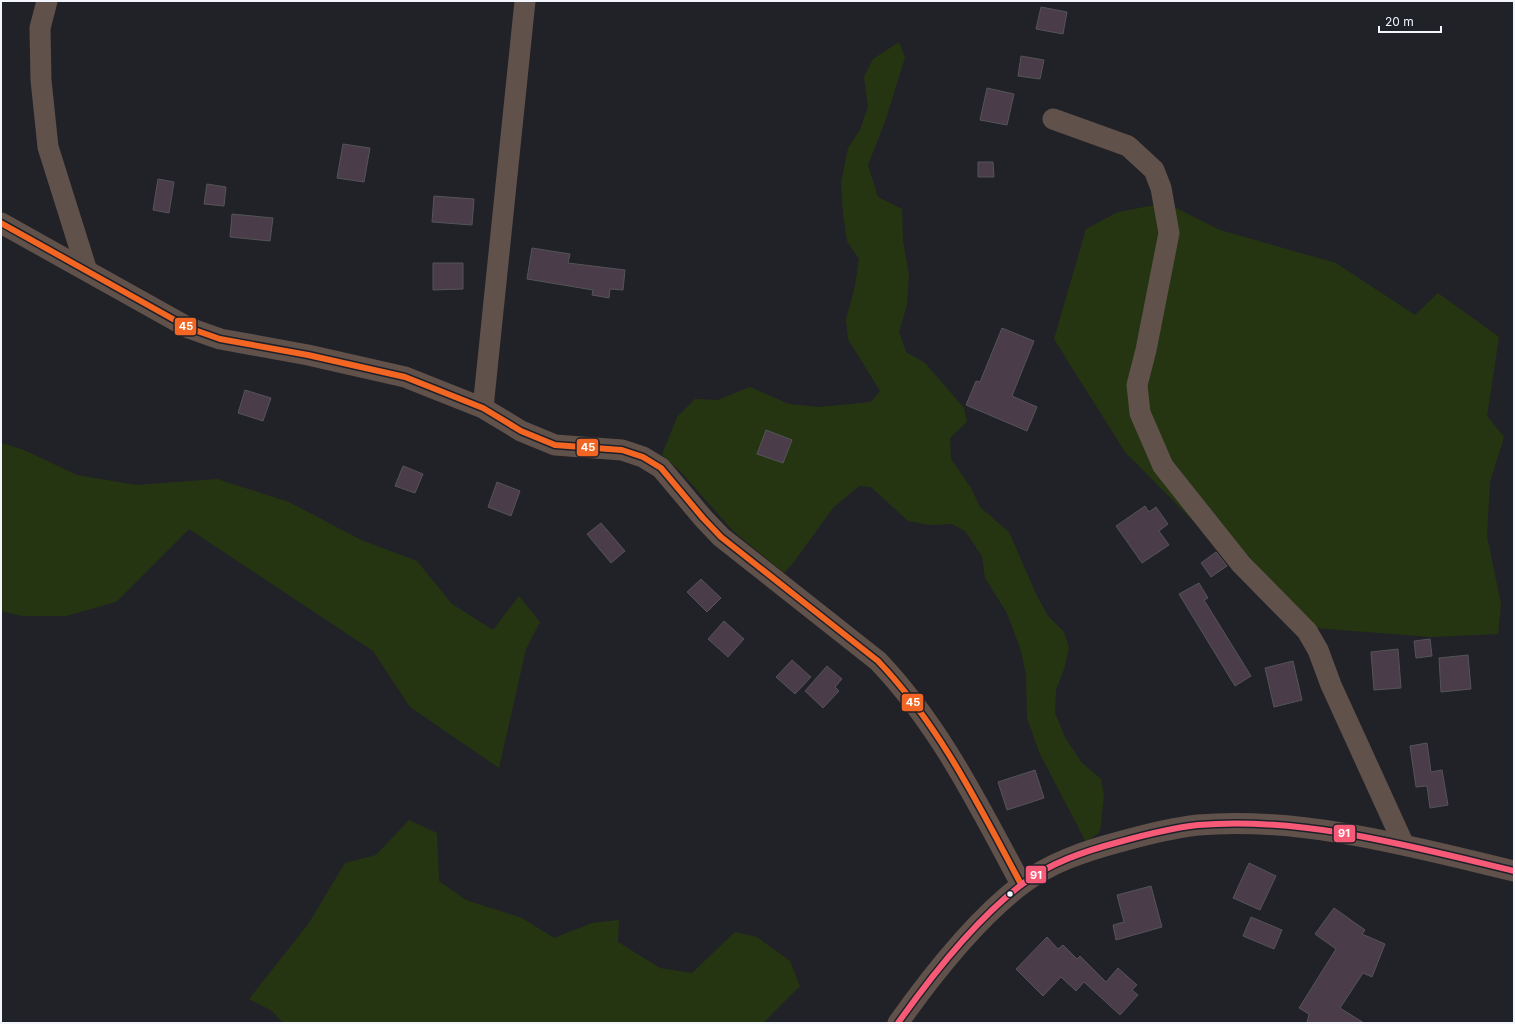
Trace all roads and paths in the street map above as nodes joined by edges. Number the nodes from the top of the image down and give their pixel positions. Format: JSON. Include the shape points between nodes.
{"nodes":[{"id":1,"x":47,"y":1,"type":"edge"},
{"id":2,"x":524,"y":1,"type":"edge"},
{"id":3,"x":1053,"y":119,"type":"dead end"},
{"id":4,"x":1,"y":224,"type":"edge"},
{"id":5,"x":87,"y":271,"type":"junction"},
{"id":6,"x":483,"y":408,"type":"junction"},
{"id":7,"x":1404,"y":845,"type":"junction"},
{"id":8,"x":1514,"y":871,"type":"edge"},
{"id":9,"x":1021,"y":884,"type":"junction"},
{"id":10,"x":898,"y":1023,"type":"edge"}],
"edges":[{"from":1,"to":5,"type":"street","via":[[40,28],[41,80],[48,147]]},
{"from":2,"to":6,"type":"street"},
{"from":3,"to":7,"type":"street","via":[[1128,146],[1154,170],[1161,188],[1169,233],[1137,385],[1140,413],[1163,466],[1241,564],[1307,631],[1318,650],[1331,685]]},
{"from":4,"to":5,"type":"street"},
{"from":5,"to":6,"type":"street","via":[[189,328],[220,339],[308,355],[404,377]]},
{"from":6,"to":9,"type":"street","via":[[520,431],[555,446],[622,450],[643,457],[661,468],[721,537],[878,661],[889,673],[921,713],[959,769]]},
{"from":7,"to":8,"type":"street"},
{"from":7,"to":9,"type":"street","via":[[1269,824],[1197,825],[1086,851],[1054,865]]},
{"from":9,"to":10,"type":"street","via":[[962,942]]}]}
